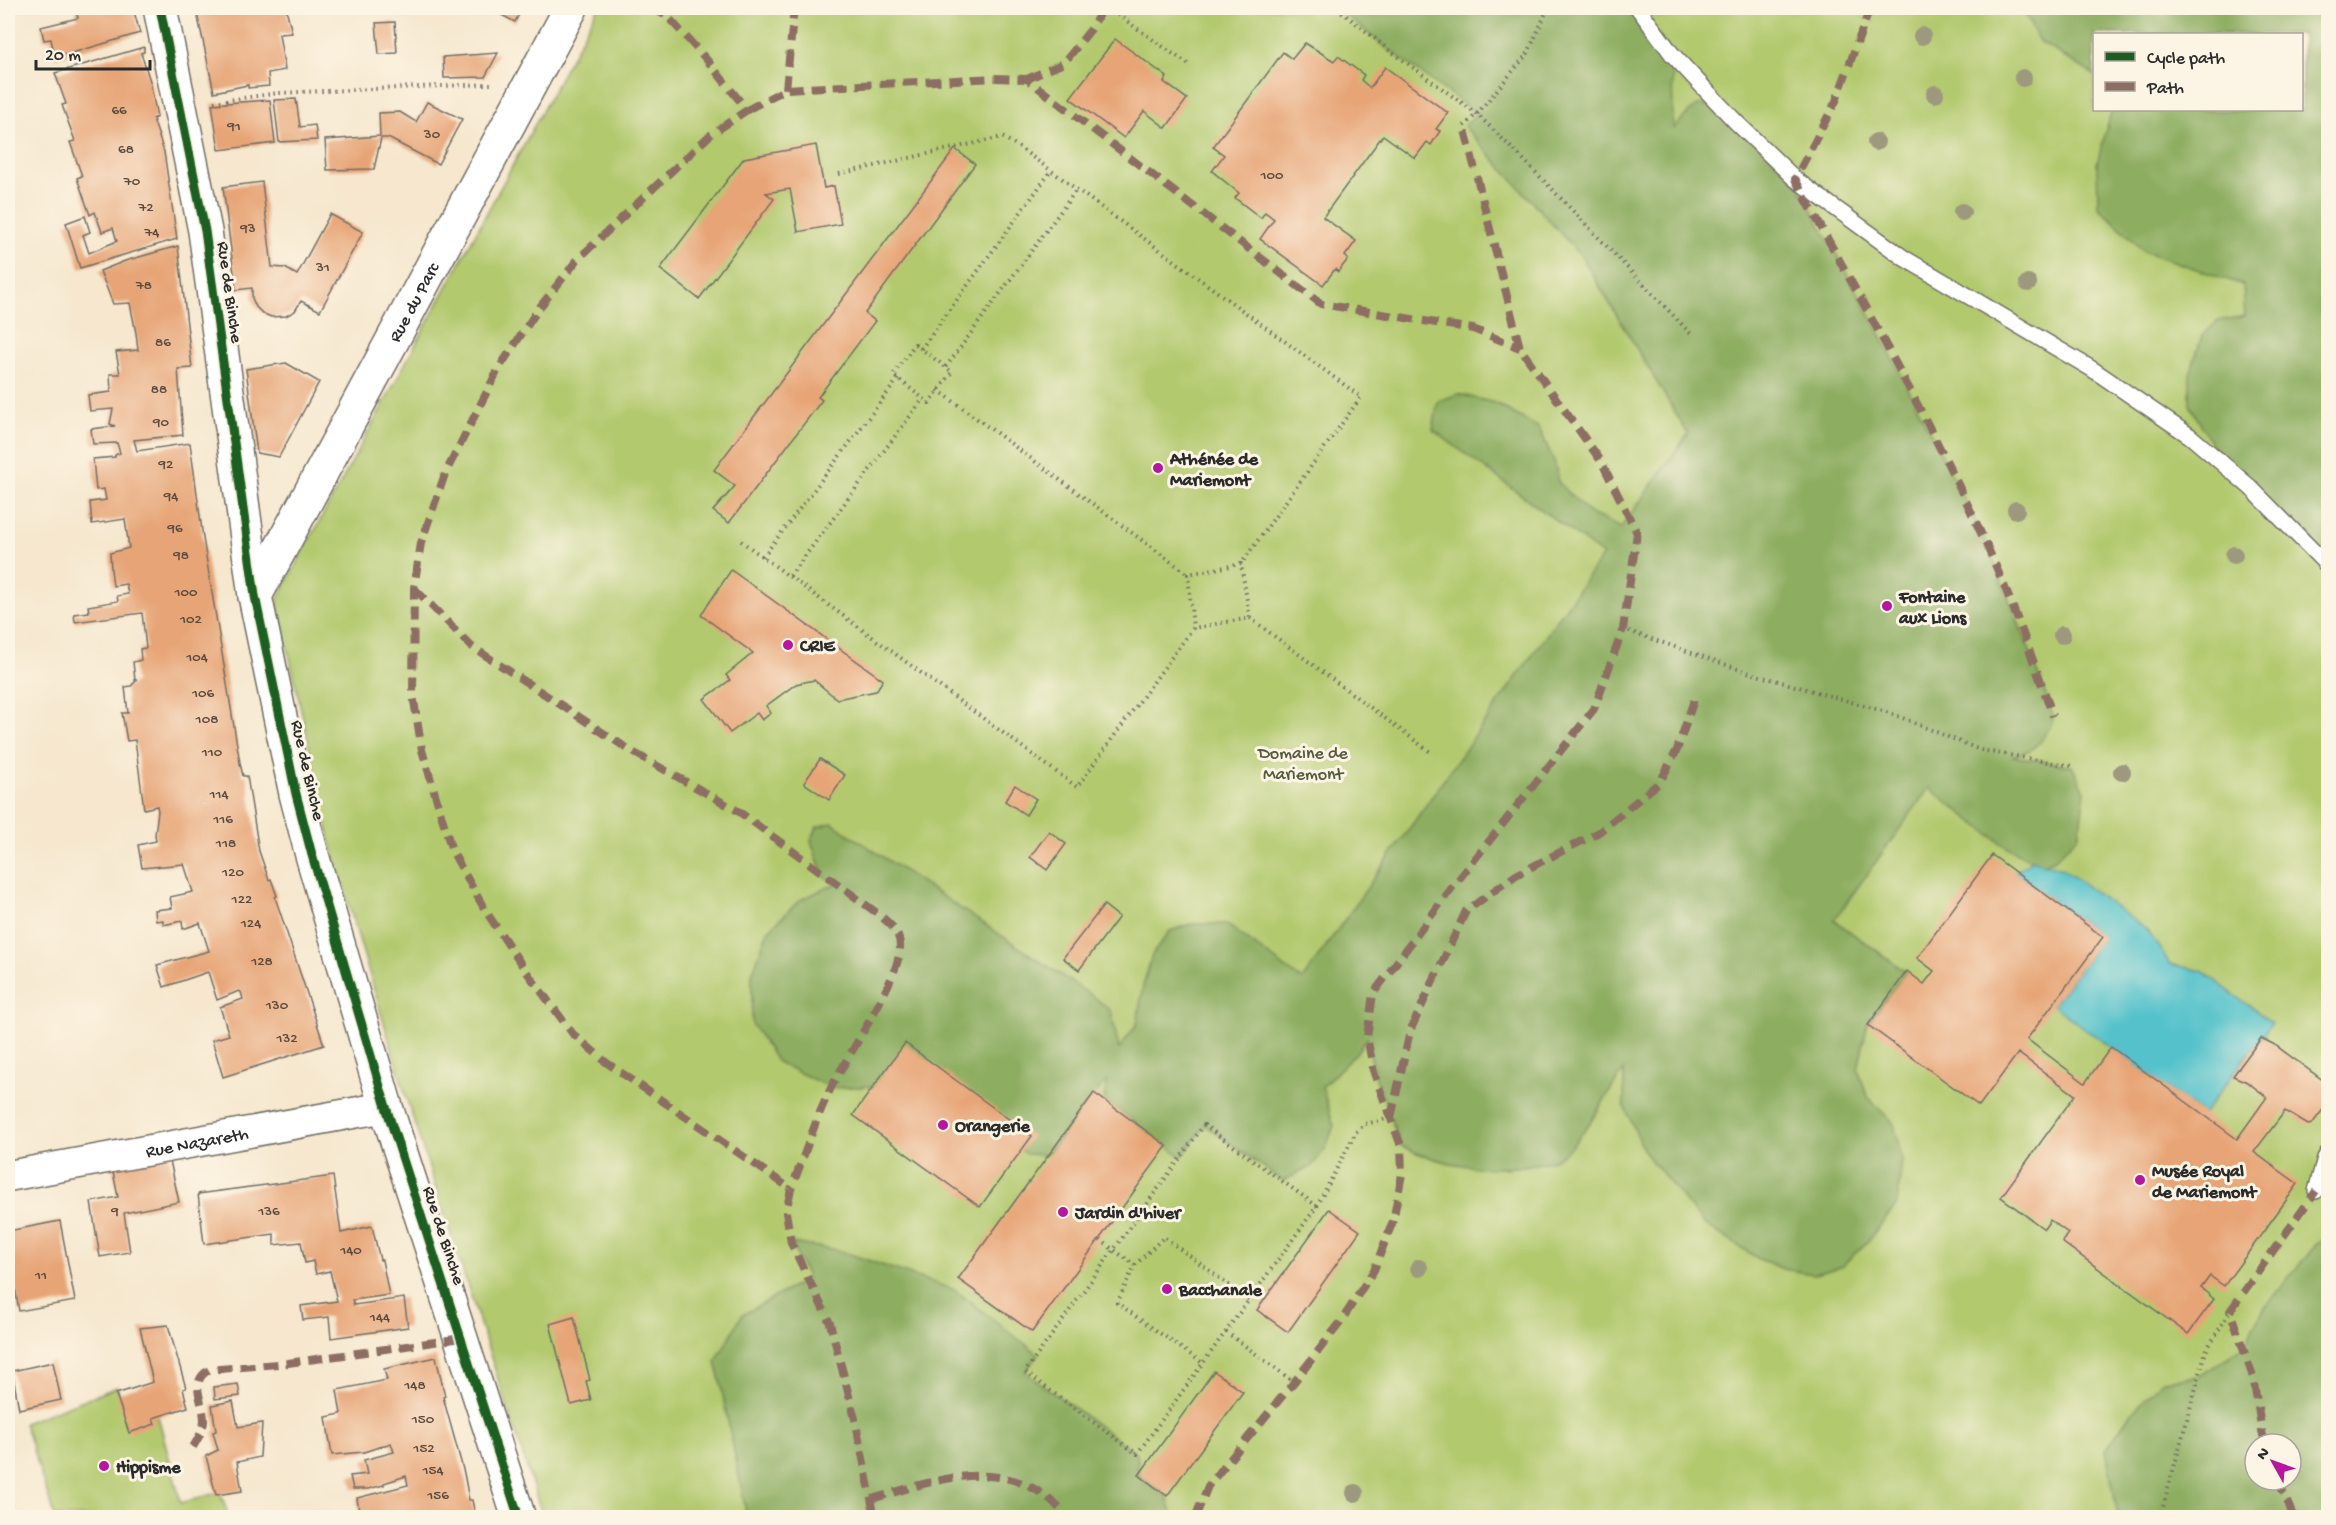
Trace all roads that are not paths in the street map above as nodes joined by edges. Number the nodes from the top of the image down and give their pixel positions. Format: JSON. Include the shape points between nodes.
{"nodes":[{"id":1,"x":160,"y":8,"type":"edge"},
{"id":2,"x":571,"y":8,"type":"edge"},
{"id":3,"x":1638,"y":8,"type":"edge"},
{"id":4,"x":2328,"y":566,"type":"edge"},
{"id":5,"x":255,"y":596,"type":"junction"},
{"id":6,"x":386,"y":1107,"type":"junction"},
{"id":7,"x":2328,"y":1153,"type":"edge"},
{"id":8,"x":8,"y":1176,"type":"edge"},
{"id":9,"x":2316,"y":1191,"type":"dead end"},
{"id":10,"x":519,"y":1518,"type":"edge"}],
"edges":[{"from":1,"to":5,"type":"street","name":"Rue de Binche","via":[[205,231]]},
{"from":2,"to":5,"type":"street","name":"Rue du Parc"},
{"from":3,"to":4,"type":"lane","via":[[1672,54],[1734,122],[1795,179],[1904,258],[2092,369],[2190,436],[2250,487]]},
{"from":5,"to":6,"type":"street","name":"Rue de Binche","via":[[304,824]]},
{"from":6,"to":8,"type":"street","name":"Rue Nazareth"},
{"from":6,"to":10,"type":"street","name":"Rue de Binche"},
{"from":7,"to":9,"type":"lane"}]}
